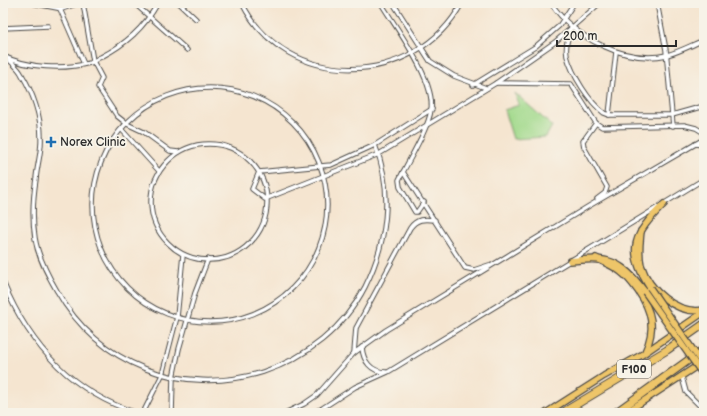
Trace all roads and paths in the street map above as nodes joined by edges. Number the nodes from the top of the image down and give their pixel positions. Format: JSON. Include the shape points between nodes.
{"nodes":[{"id":1,"x":32,"y":3,"type":"edge"},
{"id":2,"x":79,"y":3,"type":"edge"},
{"id":3,"x":83,"y":3,"type":"edge"},
{"id":4,"x":134,"y":3,"type":"edge"},
{"id":5,"x":158,"y":3,"type":"edge"},
{"id":6,"x":179,"y":3,"type":"edge"},
{"id":7,"x":242,"y":3,"type":"edge"},
{"id":8,"x":381,"y":3,"type":"edge"},
{"id":9,"x":394,"y":3,"type":"edge"},
{"id":10,"x":462,"y":3,"type":"edge"},
{"id":11,"x":551,"y":3,"type":"edge"},
{"id":12,"x":574,"y":3,"type":"edge"},
{"id":13,"x":600,"y":3,"type":"edge"},
{"id":14,"x":657,"y":3,"type":"edge"},
{"id":15,"x":60,"y":9,"type":"junction"},
{"id":16,"x":150,"y":17,"type":"junction"},
{"id":17,"x":563,"y":18,"type":"junction"},
{"id":18,"x":196,"y":19,"type":"dead end"},
{"id":19,"x":48,"y":26,"type":"dead end"},
{"id":20,"x":572,"y":27,"type":"junction"},
{"id":21,"x":3,"y":28,"type":"edge"},
{"id":22,"x":704,"y":40,"type":"edge"},
{"id":23,"x":421,"y":48,"type":"junction"},
{"id":24,"x":187,"y":50,"type":"dead end"},
{"id":25,"x":616,"y":52,"type":"junction"},
{"id":26,"x":412,"y":54,"type":"junction"},
{"id":27,"x":666,"y":55,"type":"junction"},
{"id":28,"x":5,"y":57,"type":"edge"},
{"id":29,"x":93,"y":62,"type":"junction"},
{"id":30,"x":84,"y":64,"type":"junction"},
{"id":31,"x":496,"y":83,"type":"junction"},
{"id":32,"x":473,"y":85,"type":"junction"},
{"id":33,"x":486,"y":88,"type":"junction"},
{"id":34,"x":704,"y":106,"type":"edge"},
{"id":35,"x":432,"y":109,"type":"junction"},
{"id":36,"x":609,"y":115,"type":"junction"},
{"id":37,"x":672,"y":115,"type":"junction"},
{"id":38,"x":596,"y":123,"type":"junction"},
{"id":39,"x":127,"y":124,"type":"junction"},
{"id":40,"x":426,"y":126,"type":"junction"},
{"id":41,"x":672,"y":126,"type":"junction"},
{"id":42,"x":122,"y":130,"type":"junction"},
{"id":43,"x":704,"y":134,"type":"edge"},
{"id":44,"x":704,"y":139,"type":"edge"},
{"id":45,"x":695,"y":144,"type":"junction"},
{"id":46,"x":375,"y":145,"type":"junction"},
{"id":47,"x":704,"y":145,"type":"edge"},
{"id":48,"x":178,"y":152,"type":"junction"},
{"id":49,"x":379,"y":154,"type":"junction"},
{"id":50,"x":319,"y":166,"type":"junction"},
{"id":51,"x":159,"y":171,"type":"junction"},
{"id":52,"x":258,"y":172,"type":"junction"},
{"id":53,"x":403,"y":172,"type":"junction"},
{"id":54,"x":323,"y":176,"type":"junction"},
{"id":55,"x":704,"y":179,"type":"edge"},
{"id":56,"x":266,"y":198,"type":"junction"},
{"id":57,"x":424,"y":202,"type":"junction"},
{"id":58,"x":664,"y":204,"type":"junction"},
{"id":59,"x":588,"y":206,"type":"junction"},
{"id":60,"x":435,"y":220,"type":"junction"},
{"id":61,"x":641,"y":231,"type":"junction"},
{"id":62,"x":183,"y":255,"type":"junction"},
{"id":63,"x":596,"y":258,"type":"junction"},
{"id":64,"x":208,"y":259,"type":"junction"},
{"id":65,"x":570,"y":261,"type":"junction"},
{"id":66,"x":495,"y":263,"type":"junction"},
{"id":67,"x":3,"y":282,"type":"edge"},
{"id":68,"x":647,"y":290,"type":"junction"},
{"id":69,"x":704,"y":311,"type":"edge"},
{"id":70,"x":177,"y":317,"type":"junction"},
{"id":71,"x":189,"y":319,"type":"junction"},
{"id":72,"x":704,"y":324,"type":"edge"},
{"id":73,"x":362,"y":347,"type":"junction"},
{"id":74,"x":704,"y":349,"type":"edge"},
{"id":75,"x":354,"y":353,"type":"junction"},
{"id":76,"x":644,"y":354,"type":"junction"},
{"id":77,"x":704,"y":362,"type":"edge"},
{"id":78,"x":704,"y":366,"type":"edge"},
{"id":79,"x":388,"y":372,"type":"junction"},
{"id":80,"x":162,"y":375,"type":"junction"},
{"id":81,"x":704,"y":376,"type":"edge"},
{"id":82,"x":682,"y":377,"type":"junction"},
{"id":83,"x":173,"y":378,"type":"junction"},
{"id":84,"x":704,"y":410,"type":"edge"},
{"id":85,"x":137,"y":413,"type":"edge"},
{"id":86,"x":143,"y":413,"type":"edge"},
{"id":87,"x":172,"y":413,"type":"edge"},
{"id":88,"x":284,"y":413,"type":"edge"},
{"id":89,"x":311,"y":413,"type":"edge"},
{"id":90,"x":546,"y":413,"type":"edge"},
{"id":91,"x":562,"y":413,"type":"edge"},
{"id":92,"x":615,"y":413,"type":"edge"},
{"id":93,"x":625,"y":413,"type":"edge"}],
"edges":[{"from":1,"to":15,"type":"street"},
{"from":2,"to":15,"type":"street"},
{"from":3,"to":29,"type":"street"},
{"from":4,"to":16,"type":"street"},
{"from":5,"to":16,"type":"street"},
{"from":6,"to":18,"type":"street"},
{"from":7,"to":26,"type":"street","via":[[257,26],[276,44],[313,63],[353,70],[390,63]]},
{"from":8,"to":26,"type":"street"},
{"from":9,"to":23,"type":"street"},
{"from":10,"to":23,"type":"street","via":[[446,26]]},
{"from":11,"to":17,"type":"street"},
{"from":12,"to":17,"type":"street"},
{"from":13,"to":20,"type":"street"},
{"from":14,"to":27,"type":"street"},
{"from":15,"to":30,"type":"street"},
{"from":16,"to":24,"type":"street"},
{"from":16,"to":29,"type":"street","via":[[129,40]]},
{"from":17,"to":20,"type":"street"},
{"from":17,"to":32,"type":"street","via":[[559,26],[535,47]]},
{"from":19,"to":21,"type":"street"},
{"from":20,"to":25,"type":"street"},
{"from":20,"to":31,"type":"street"},
{"from":20,"to":36,"type":"street","via":[[568,37],[567,55],[577,80],[600,110]]},
{"from":22,"to":27,"type":"street"},
{"from":23,"to":26,"type":"street"},
{"from":23,"to":32,"type":"street","via":[[435,65]]},
{"from":25,"to":27,"type":"street","via":[[644,56]]},
{"from":25,"to":36,"type":"street"},
{"from":26,"to":35,"type":"street","via":[[426,79]]},
{"from":27,"to":37,"type":"street"},
{"from":28,"to":30,"type":"street","via":[[33,65]]},
{"from":28,"to":80,"type":"street","via":[[22,73],[38,113],[42,138],[33,222],[38,253],[49,278],[83,329],[104,347],[129,362]]},
{"from":29,"to":30,"type":"street"},
{"from":29,"to":39,"type":"street","via":[[102,78],[98,87],[117,116]]},
{"from":31,"to":33,"type":"street"},
{"from":31,"to":38,"type":"street","via":[[571,84]]},
{"from":32,"to":33,"type":"street"},
{"from":33,"to":40,"type":"street"},
{"from":34,"to":37,"type":"street"},
{"from":35,"to":40,"type":"street"},
{"from":35,"to":46,"type":"street"},
{"from":36,"to":37,"type":"street"},
{"from":37,"to":41,"type":"street"},
{"from":38,"to":41,"type":"street","via":[[605,127]]},
{"from":38,"to":59,"type":"street","via":[[584,138],[583,144],[607,187],[605,193]]},
{"from":39,"to":42,"type":"street"},
{"from":39,"to":48,"type":"street","via":[[144,132],[170,151]]},
{"from":39,"to":50,"type":"street","via":[[155,102],[173,94],[209,87],[236,91],[256,97],[280,111],[303,134]]},
{"from":40,"to":49,"type":"street"},
{"from":40,"to":53,"type":"street"},
{"from":41,"to":43,"type":"street","via":[[690,126]]},
{"from":42,"to":51,"type":"street"},
{"from":42,"to":70,"type":"street","via":[[108,147],[92,191],[96,237],[104,256],[118,277],[133,292],[144,302]]},
{"from":44,"to":45,"type":"street"},
{"from":45,"to":47,"type":"street"},
{"from":45,"to":59,"type":"street"},
{"from":46,"to":49,"type":"street"},
{"from":46,"to":50,"type":"street","via":[[331,165]]},
{"from":48,"to":51,"type":"street"},
{"from":48,"to":52,"type":"street","via":[[208,144],[228,147],[251,162]]},
{"from":49,"to":54,"type":"street"},
{"from":49,"to":83,"type":"street","via":[[386,200],[382,246],[360,296],[328,336],[282,366],[252,376],[208,380]]},
{"from":50,"to":52,"type":"street"},
{"from":50,"to":54,"type":"street"},
{"from":51,"to":62,"type":"street","via":[[152,198],[154,222],[162,237]]},
{"from":52,"to":56,"type":"street"},
{"from":52,"to":56,"type":"street","via":[[252,189],[261,198]]},
{"from":53,"to":57,"type":"street"},
{"from":53,"to":57,"type":"street","via":[[399,184],[415,212]]},
{"from":54,"to":56,"type":"street"},
{"from":54,"to":71,"type":"street","via":[[326,209],[319,246],[307,269],[292,287],[264,308],[242,317],[199,322]]},
{"from":55,"to":58,"type":"street"},
{"from":56,"to":64,"type":"street","via":[[267,206],[260,228],[248,243],[225,258]]},
{"from":57,"to":60,"type":"street"},
{"from":58,"to":61,"type":"main road"},
{"from":58,"to":65,"type":"street"},
{"from":59,"to":66,"type":"street"},
{"from":60,"to":66,"type":"street","via":[[465,268],[474,270]]},
{"from":60,"to":75,"type":"street","via":[[421,219],[410,228],[356,328]]},
{"from":61,"to":68,"type":"main road","via":[[635,246],[635,259]]},
{"from":61,"to":69,"type":"main road","via":[[639,248],[642,265],[653,286],[677,307]]},
{"from":62,"to":64,"type":"street"},
{"from":62,"to":70,"type":"street"},
{"from":63,"to":65,"type":"main road"},
{"from":63,"to":68,"type":"main road","via":[[623,267]]},
{"from":63,"to":76,"type":"main road","via":[[624,274],[648,307],[652,328]]},
{"from":64,"to":71,"type":"street","via":[[195,293]]},
{"from":65,"to":79,"type":"street"},
{"from":66,"to":73,"type":"street"},
{"from":67,"to":85,"type":"street","via":[[32,338],[49,358],[89,391]]},
{"from":68,"to":78,"type":"main road","bridge":true},
{"from":68,"to":81,"type":"main road","bridge":true},
{"from":69,"to":76,"type":"main road"},
{"from":70,"to":71,"type":"street"},
{"from":70,"to":80,"type":"street"},
{"from":71,"to":83,"type":"street"},
{"from":72,"to":91,"type":"highway","number":"F100","via":[[667,350]]},
{"from":73,"to":75,"type":"street"},
{"from":73,"to":79,"type":"street","via":[[368,365],[379,371]]},
{"from":74,"to":92,"type":"highway","number":"F100"},
{"from":75,"to":88,"type":"street","via":[[317,395]]},
{"from":76,"to":90,"type":"main road"},
{"from":77,"to":82,"type":"main road"},
{"from":79,"to":89,"type":"street","via":[[355,387]]},
{"from":80,"to":83,"type":"street"},
{"from":80,"to":86,"type":"street"},
{"from":82,"to":84,"type":"street","via":[[686,392]]},
{"from":82,"to":93,"type":"main road"},
{"from":83,"to":87,"type":"street"}]}
